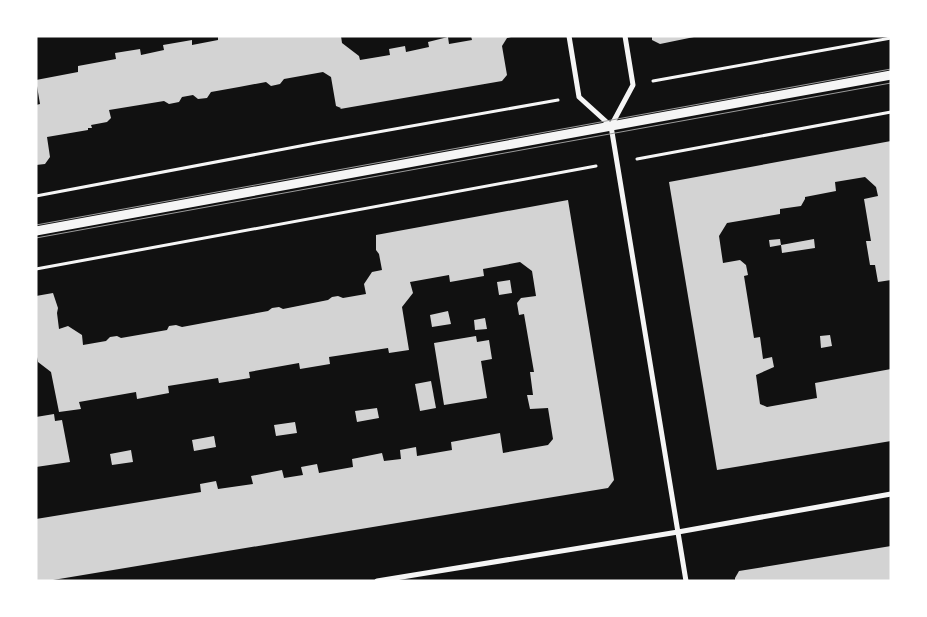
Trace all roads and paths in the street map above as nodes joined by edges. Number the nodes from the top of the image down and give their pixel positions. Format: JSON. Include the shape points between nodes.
{"nodes":[{"id":1,"x":569,"y":36,"type":"edge"},
{"id":2,"x":624,"y":36,"type":"edge"},
{"id":3,"x":891,"y":38,"type":"edge"},
{"id":4,"x":891,"y":75,"type":"edge"},
{"id":5,"x":633,"y":85,"type":"junction"},
{"id":6,"x":579,"y":97,"type":"junction"},
{"id":7,"x":891,"y":112,"type":"edge"},
{"id":8,"x":611,"y":126,"type":"junction"},
{"id":9,"x":618,"y":162,"type":"junction"},
{"id":10,"x":36,"y":196,"type":"edge"},
{"id":11,"x":36,"y":231,"type":"edge"},
{"id":12,"x":36,"y":269,"type":"edge"},
{"id":13,"x":891,"y":494,"type":"edge"},
{"id":14,"x":678,"y":532,"type":"junction"},
{"id":15,"x":377,"y":581,"type":"edge"},
{"id":16,"x":686,"y":581,"type":"edge"}],
"edges":[{"from":1,"to":6,"type":"street"},
{"from":2,"to":5,"type":"street"},
{"from":3,"to":5,"type":"path"},
{"from":4,"to":8,"type":"street"},
{"from":5,"to":8,"type":"street"},
{"from":6,"to":8,"type":"street"},
{"from":6,"to":10,"type":"path"},
{"from":7,"to":9,"type":"path"},
{"from":8,"to":9,"type":"street"},
{"from":8,"to":11,"type":"street"},
{"from":9,"to":12,"type":"path"},
{"from":9,"to":14,"type":"street"},
{"from":13,"to":14,"type":"street"},
{"from":14,"to":15,"type":"street"},
{"from":14,"to":16,"type":"street"}]}
